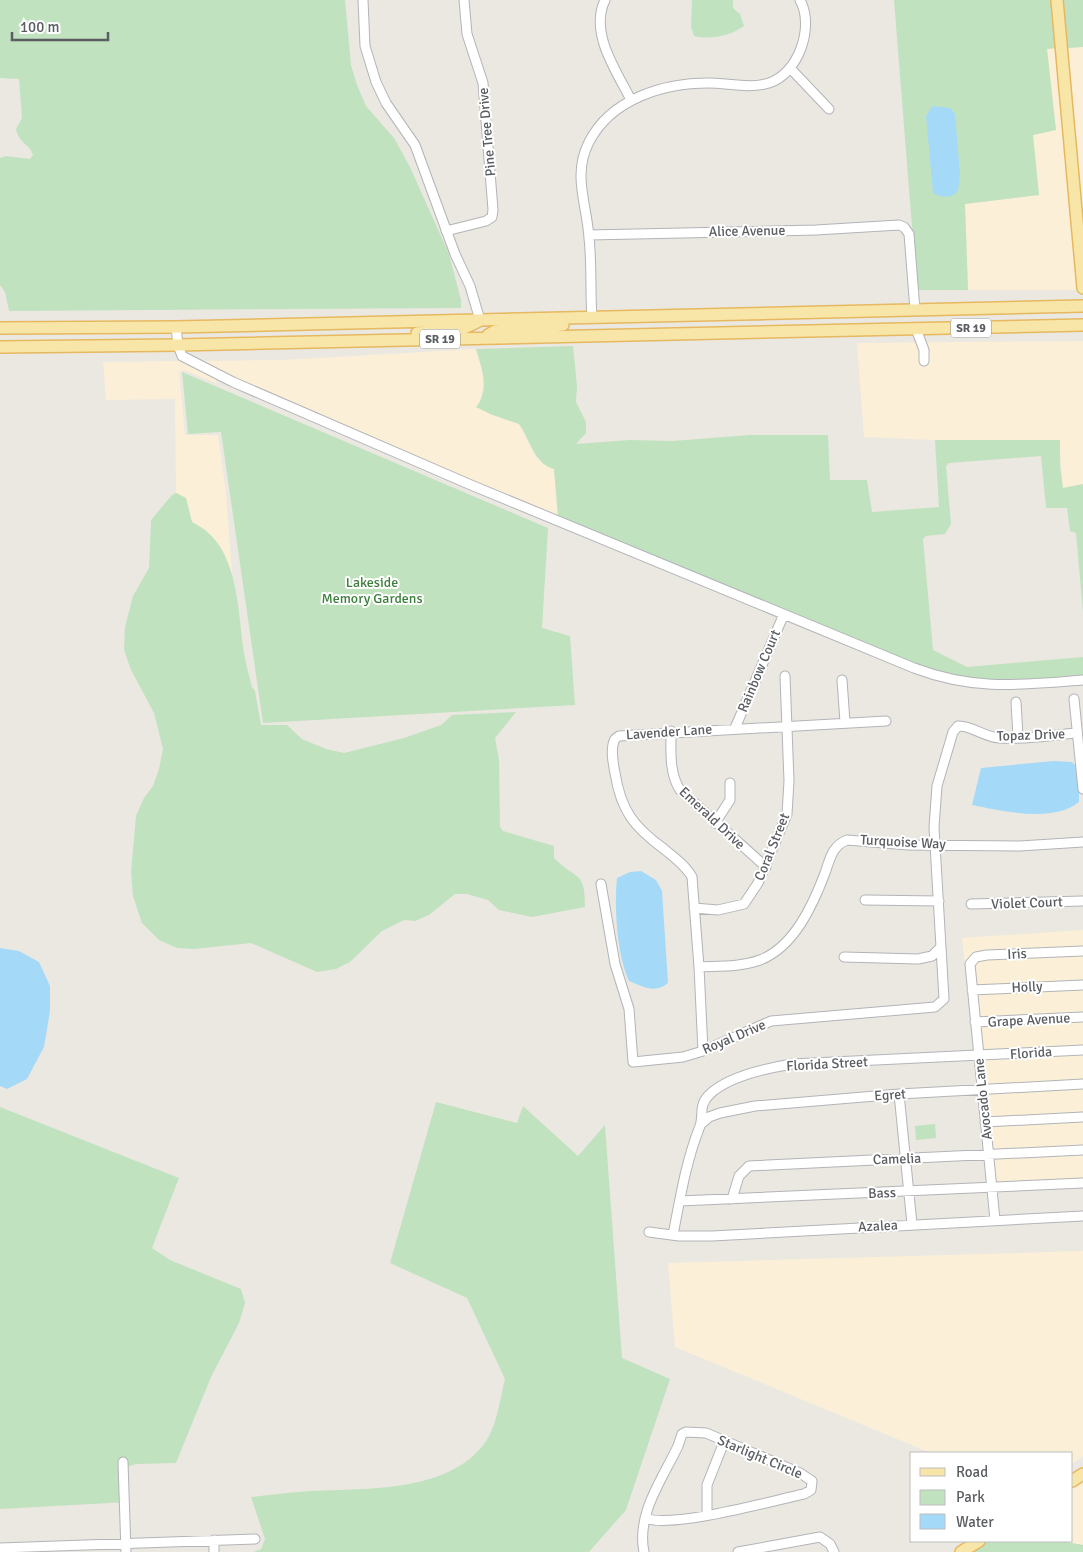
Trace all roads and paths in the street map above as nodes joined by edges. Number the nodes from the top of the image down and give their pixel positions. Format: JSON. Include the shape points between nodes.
{"nodes":[{"id":1,"x":363,"y":0,"type":"edge"},
{"id":2,"x":464,"y":0,"type":"edge"},
{"id":3,"x":605,"y":0,"type":"edge"},
{"id":4,"x":800,"y":0,"type":"edge"},
{"id":5,"x":1057,"y":0,"type":"edge"},
{"id":6,"x":790,"y":68,"type":"junction"},
{"id":7,"x":631,"y":100,"type":"junction"},
{"id":8,"x":829,"y":109,"type":"dead end"},
{"id":9,"x":446,"y":231,"type":"junction"},
{"id":10,"x":589,"y":235,"type":"junction"},
{"id":11,"x":1083,"y":288,"type":"edge"},
{"id":12,"x":1083,"y":306,"type":"edge"},
{"id":13,"x":934,"y":309,"type":"junction"},
{"id":14,"x":915,"y":310,"type":"junction"},
{"id":15,"x":639,"y":316,"type":"junction"},
{"id":16,"x":592,"y":317,"type":"junction"},
{"id":17,"x":480,"y":320,"type":"junction"},
{"id":18,"x":1083,"y":325,"type":"edge"},
{"id":19,"x":176,"y":327,"type":"junction"},
{"id":20,"x":0,"y":328,"type":"edge"},
{"id":21,"x":916,"y":329,"type":"junction"},
{"id":22,"x":481,"y":338,"type":"junction"},
{"id":23,"x":369,"y":341,"type":"junction"},
{"id":24,"x":178,"y":345,"type":"junction"},
{"id":25,"x":0,"y":347,"type":"edge"},
{"id":26,"x":924,"y":360,"type":"dead end"},
{"id":27,"x":784,"y":614,"type":"junction"},
{"id":28,"x":785,"y":676,"type":"dead end"},
{"id":29,"x":842,"y":680,"type":"dead end"},
{"id":30,"x":1083,"y":680,"type":"edge"},
{"id":31,"x":1074,"y":699,"type":"dead end"},
{"id":32,"x":1016,"y":702,"type":"dead end"},
{"id":33,"x":886,"y":721,"type":"dead end"},
{"id":34,"x":845,"y":722,"type":"junction"},
{"id":35,"x":787,"y":726,"type":"junction"},
{"id":36,"x":958,"y":726,"type":"joint"},
{"id":37,"x":735,"y":728,"type":"junction"},
{"id":38,"x":671,"y":731,"type":"junction"},
{"id":39,"x":1078,"y":733,"type":"junction"},
{"id":40,"x":1018,"y":737,"type":"junction"},
{"id":41,"x":730,"y":783,"type":"dead end"},
{"id":42,"x":1083,"y":789,"type":"edge"},
{"id":43,"x":715,"y":823,"type":"junction"},
{"id":44,"x":1083,"y":842,"type":"edge"},
{"id":45,"x":934,"y":844,"type":"junction"},
{"id":46,"x":766,"y":867,"type":"junction"},
{"id":47,"x":601,"y":884,"type":"dead end"},
{"id":48,"x":865,"y":900,"type":"dead end"},
{"id":49,"x":939,"y":901,"type":"junction"},
{"id":50,"x":1083,"y":901,"type":"edge"},
{"id":51,"x":971,"y":904,"type":"dead end"},
{"id":52,"x":694,"y":908,"type":"junction"},
{"id":53,"x":941,"y":946,"type":"junction"},
{"id":54,"x":1083,"y":951,"type":"edge"},
{"id":55,"x":844,"y":957,"type":"dead end"},
{"id":56,"x":699,"y":966,"type":"junction"},
{"id":57,"x":970,"y":979,"type":"joint"},
{"id":58,"x":1083,"y":985,"type":"edge"},
{"id":59,"x":972,"y":990,"type":"junction"},
{"id":60,"x":1083,"y":1017,"type":"edge"},
{"id":61,"x":975,"y":1022,"type":"junction"},
{"id":62,"x":1083,"y":1050,"type":"edge"},
{"id":63,"x":703,"y":1051,"type":"junction"},
{"id":64,"x":978,"y":1056,"type":"junction"},
{"id":65,"x":1083,"y":1084,"type":"edge"},
{"id":66,"x":982,"y":1089,"type":"junction"},
{"id":67,"x":899,"y":1094,"type":"junction"},
{"id":68,"x":1083,"y":1117,"type":"edge"},
{"id":69,"x":985,"y":1122,"type":"junction"},
{"id":70,"x":701,"y":1124,"type":"junction"},
{"id":71,"x":1083,"y":1150,"type":"edge"},
{"id":72,"x":988,"y":1155,"type":"junction"},
{"id":73,"x":906,"y":1158,"type":"junction"},
{"id":74,"x":1083,"y":1183,"type":"edge"},
{"id":75,"x":991,"y":1188,"type":"junction"},
{"id":76,"x":909,"y":1192,"type":"junction"},
{"id":77,"x":732,"y":1199,"type":"junction"},
{"id":78,"x":680,"y":1201,"type":"junction"},
{"id":79,"x":1083,"y":1216,"type":"edge"},
{"id":80,"x":994,"y":1220,"type":"junction"},
{"id":81,"x":912,"y":1224,"type":"junction"},
{"id":82,"x":650,"y":1232,"type":"dead end"},
{"id":83,"x":673,"y":1235,"type":"junction"},
{"id":84,"x":724,"y":1442,"type":"junction"},
{"id":85,"x":123,"y":1462,"type":"dead end"},
{"id":86,"x":707,"y":1514,"type":"junction"},
{"id":87,"x":645,"y":1518,"type":"junction"},
{"id":88,"x":255,"y":1539,"type":"dead end"},
{"id":89,"x":214,"y":1540,"type":"junction"},
{"id":90,"x":977,"y":1542,"type":"edge"},
{"id":91,"x":787,"y":1547,"type":"edge"},
{"id":92,"x":0,"y":1548,"type":"edge"},
{"id":93,"x":126,"y":1548,"type":"edge"},
{"id":94,"x":32,"y":1550,"type":"edge"},
{"id":95,"x":752,"y":1551,"type":"edge"},
{"id":96,"x":214,"y":1552,"type":"edge"},
{"id":97,"x":644,"y":1552,"type":"edge"},
{"id":98,"x":738,"y":1552,"type":"edge"},
{"id":99,"x":834,"y":1552,"type":"edge"},
{"id":100,"x":961,"y":1552,"type":"edge"}],
"edges":[{"from":1,"to":9,"type":"street","via":[[365,46],[376,82],[386,103],[415,145]]},
{"from":2,"to":9,"type":"street","name":"Pine Tree Drive","via":[[467,34],[483,83],[493,210],[492,217],[486,221]]},
{"from":3,"to":7,"type":"street","via":[[601,10],[604,45]]},
{"from":4,"to":6,"type":"street","via":[[805,19],[804,36]]},
{"from":5,"to":11,"type":"main road"},
{"from":6,"to":7,"type":"street","via":[[767,84],[707,83],[674,87]]},
{"from":6,"to":8,"type":"street"},
{"from":7,"to":10,"type":"street","via":[[602,122],[588,143],[583,159],[581,192]]},
{"from":9,"to":17,"type":"street","via":[[470,286]]},
{"from":10,"to":14,"type":"street","name":"Alice Avenue","via":[[904,227],[909,234],[912,254]]},
{"from":10,"to":16,"type":"street"},
{"from":12,"to":13,"type":"main road","number":"SR 19"},
{"from":13,"to":14,"type":"main road","number":"SR 19"},
{"from":13,"to":21,"type":"main road","via":[[922,316]]},
{"from":14,"to":15,"type":"main road","number":"SR 19"},
{"from":15,"to":16,"type":"main road","number":"SR 19"},
{"from":15,"to":22,"type":"main road","via":[[625,321],[496,331]]},
{"from":16,"to":17,"type":"main road","number":"SR 19"},
{"from":17,"to":19,"type":"main road","number":"SR 19"},
{"from":17,"to":23,"type":"main road","via":[[462,329],[379,336]]},
{"from":18,"to":21,"type":"main road","number":"SR 19"},
{"from":19,"to":20,"type":"main road","number":"SR 19"},
{"from":19,"to":24,"type":"street"},
{"from":21,"to":22,"type":"main road","number":"SR 19"},
{"from":21,"to":26,"type":"street"},
{"from":22,"to":23,"type":"main road","number":"SR 19"},
{"from":23,"to":24,"type":"main road","number":"SR 19"},
{"from":24,"to":25,"type":"main road","number":"SR 19"},
{"from":24,"to":27,"type":"street","via":[[182,356],[189,361],[248,389],[496,496]]},
{"from":27,"to":30,"type":"street","via":[[951,680],[988,685]]},
{"from":27,"to":37,"type":"street","name":"Rainbow Court"},
{"from":28,"to":35,"type":"street","name":"Coral Street"},
{"from":29,"to":34,"type":"street"},
{"from":31,"to":39,"type":"street"},
{"from":32,"to":40,"type":"street"},
{"from":33,"to":34,"type":"street","name":"Lavender Lane"},
{"from":34,"to":35,"type":"street","name":"Lavender Lane"},
{"from":35,"to":37,"type":"street","name":"Lavender Lane"},
{"from":35,"to":46,"type":"street","name":"Coral Street","via":[[787,814]]},
{"from":36,"to":40,"type":"street","name":"Topaz Drive","via":[[996,738]]},
{"from":36,"to":45,"type":"street","name":"Royal Drive","via":[[953,732],[938,780]]},
{"from":37,"to":38,"type":"street","name":"Lavender Lane"},
{"from":38,"to":43,"type":"street","name":"Emerald Drive","via":[[676,785]]},
{"from":38,"to":52,"type":"street","name":"Lavender Lane","via":[[618,736],[613,743],[614,767],[620,797],[630,818],[690,874]]},
{"from":39,"to":40,"type":"street","name":"Topaz Drive"},
{"from":39,"to":42,"type":"street"},
{"from":41,"to":43,"type":"street","via":[[730,800]]},
{"from":43,"to":46,"type":"street","name":"Emerald Drive"},
{"from":44,"to":45,"type":"street","name":"Turquoise Way","via":[[1043,846]]},
{"from":45,"to":49,"type":"street","name":"Royal Drive"},
{"from":45,"to":56,"type":"street","name":"Turquoise Way","via":[[842,842],[833,851],[803,919],[777,950],[753,962]]},
{"from":46,"to":52,"type":"street","name":"Coral Street","via":[[744,904],[718,910]]},
{"from":47,"to":63,"type":"street","name":"Royal Drive","via":[[615,964],[629,1009],[633,1062],[683,1057]]},
{"from":48,"to":49,"type":"street"},
{"from":49,"to":53,"type":"street","name":"Royal Drive"},
{"from":50,"to":51,"type":"street","name":"Violet Court"},
{"from":52,"to":56,"type":"street","name":"Lavender Lane"},
{"from":53,"to":55,"type":"street","via":[[932,956],[918,959]]},
{"from":53,"to":63,"type":"street","name":"Royal Drive","via":[[944,999],[935,1007],[771,1021]]},
{"from":54,"to":57,"type":"street","name":"Iris","via":[[976,957],[970,964]]},
{"from":56,"to":63,"type":"street","name":"Lavender Lane"},
{"from":57,"to":59,"type":"street","name":"Avocado Lane"},
{"from":58,"to":59,"type":"street","name":"Holly"},
{"from":59,"to":61,"type":"street","name":"Avocado Lane"},
{"from":60,"to":61,"type":"street","name":"Grape Avenue"},
{"from":61,"to":64,"type":"street","name":"Avocado Lane"},
{"from":62,"to":64,"type":"street","name":"Florida"},
{"from":64,"to":66,"type":"street","name":"Avocado Lane"},
{"from":64,"to":70,"type":"street","name":"Florida Street","via":[[792,1064],[758,1071],[709,1095],[702,1107]]},
{"from":65,"to":66,"type":"street","name":"Egret"},
{"from":66,"to":67,"type":"street","name":"Egret"},
{"from":66,"to":69,"type":"street","name":"Avocado Lane"},
{"from":67,"to":70,"type":"street","name":"Egret","via":[[755,1106],[720,1113]]},
{"from":67,"to":73,"type":"street"},
{"from":68,"to":69,"type":"street"},
{"from":69,"to":72,"type":"street","name":"Avocado Lane"},
{"from":70,"to":78,"type":"street","name":"Florida Street","via":[[693,1142]]},
{"from":71,"to":72,"type":"street","name":"Camelia"},
{"from":72,"to":73,"type":"street","name":"Camelia"},
{"from":72,"to":75,"type":"street","name":"Avocado Lane"},
{"from":73,"to":76,"type":"street"},
{"from":73,"to":77,"type":"street","name":"Camelia","via":[[749,1166],[739,1176]]},
{"from":74,"to":75,"type":"street","name":"Bass"},
{"from":75,"to":76,"type":"street","name":"Bass"},
{"from":75,"to":80,"type":"street","name":"Avocado Lane"},
{"from":76,"to":77,"type":"street","name":"Bass"},
{"from":76,"to":81,"type":"street"},
{"from":77,"to":78,"type":"street","name":"Bass"},
{"from":78,"to":83,"type":"street","name":"Florida Street"},
{"from":79,"to":80,"type":"street","name":"Azalea"},
{"from":80,"to":81,"type":"street","name":"Azalea"},
{"from":81,"to":83,"type":"street","name":"Azalea","via":[[712,1236]]},
{"from":82,"to":83,"type":"street","name":"Azalea"},
{"from":84,"to":86,"type":"street","via":[[706,1485]]},
{"from":84,"to":86,"type":"street","name":"Starlight Circle","via":[[800,1473],[810,1479],[812,1486],[804,1494]]},
{"from":84,"to":87,"type":"street","name":"Starlight Circle","via":[[699,1431],[682,1434]]},
{"from":85,"to":93,"type":"street"},
{"from":86,"to":87,"type":"street","name":"Starlight Circle","via":[[660,1522]]},
{"from":87,"to":97,"type":"street","name":"Starlight Circle"},
{"from":88,"to":89,"type":"street"},
{"from":89,"to":93,"type":"street"},
{"from":89,"to":96,"type":"street"},
{"from":90,"to":100,"type":"main road"},
{"from":91,"to":95,"type":"street"},
{"from":91,"to":99,"type":"street","via":[[824,1538]]},
{"from":92,"to":94,"type":"street"},
{"from":93,"to":94,"type":"street"},
{"from":95,"to":98,"type":"street"}]}
